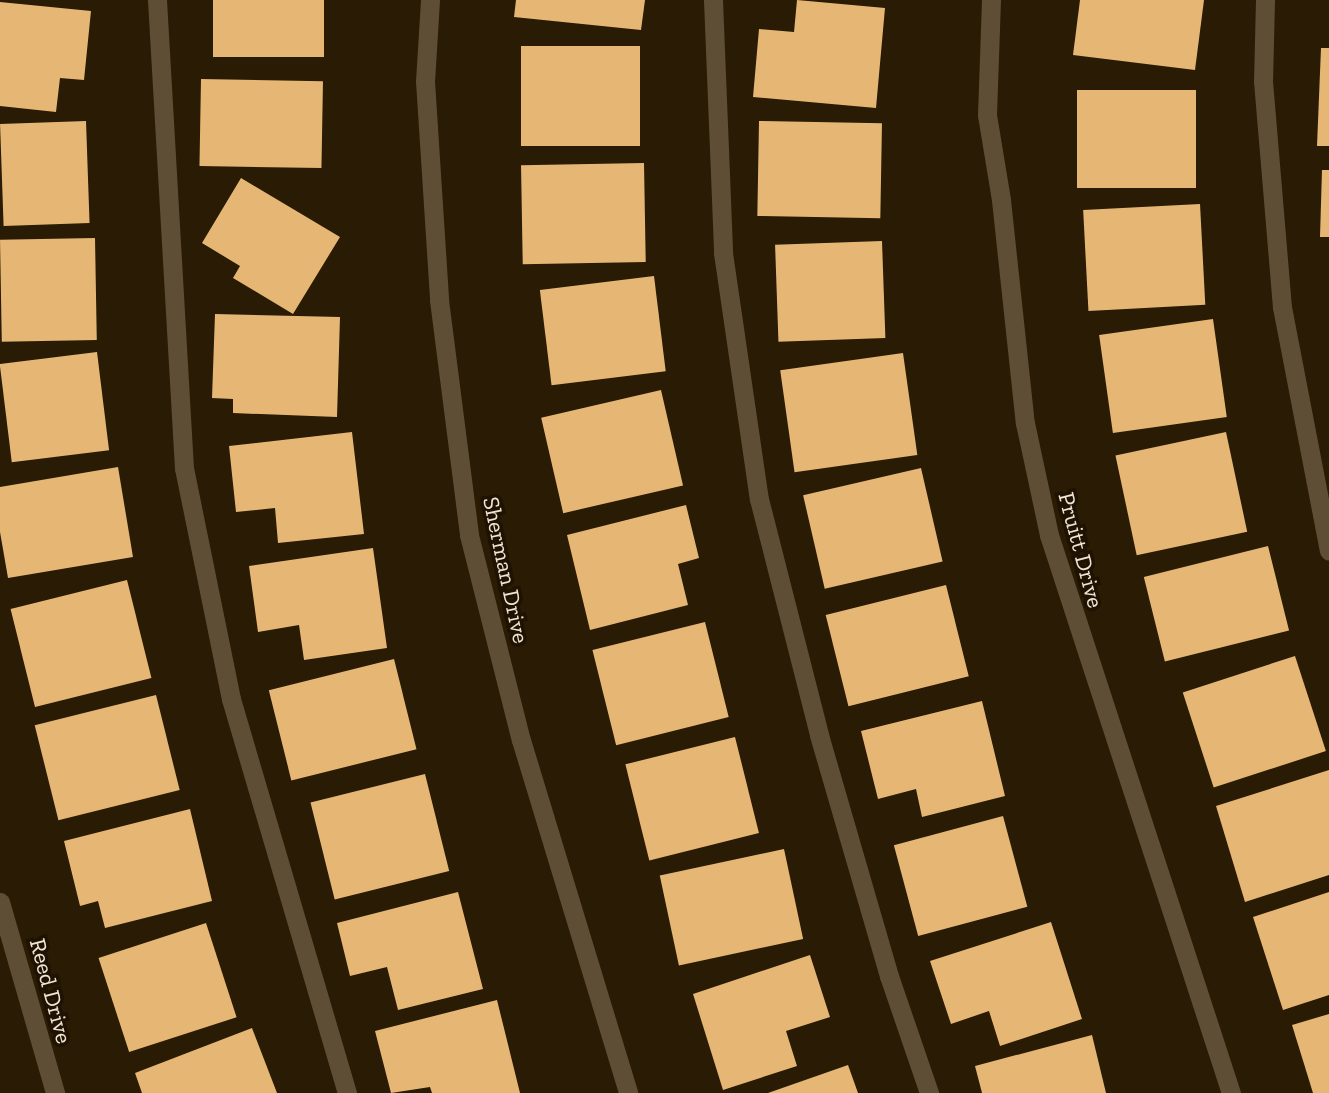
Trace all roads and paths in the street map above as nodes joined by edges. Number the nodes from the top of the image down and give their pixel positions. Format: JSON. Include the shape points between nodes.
{"nodes":[{"id":1,"x":157,"y":0,"type":"edge"},
{"id":2,"x":430,"y":0,"type":"edge"},
{"id":3,"x":713,"y":0,"type":"edge"},
{"id":4,"x":990,"y":0,"type":"edge"},
{"id":5,"x":1265,"y":0,"type":"edge"},
{"id":6,"x":1329,"y":550,"type":"edge"},
{"id":7,"x":0,"y":902,"type":"edge"},
{"id":8,"x":55,"y":1093,"type":"edge"},
{"id":9,"x":347,"y":1093,"type":"edge"},
{"id":10,"x":628,"y":1093,"type":"edge"},
{"id":11,"x":929,"y":1093,"type":"edge"},
{"id":12,"x":1231,"y":1093,"type":"edge"}],
"edges":[{"from":1,"to":9,"type":"street","via":[[184,468],[231,699]]},
{"from":2,"to":10,"type":"street","name":"Sherman Drive","via":[[425,81],[439,300],[469,535],[521,740]]},
{"from":3,"to":11,"type":"street","via":[[723,253],[759,499],[823,749],[889,976]]},
{"from":4,"to":12,"type":"street","name":"Pruitt Drive","via":[[987,115],[1025,423],[1049,535]]},
{"from":5,"to":6,"type":"street","via":[[1263,80],[1282,307]]},
{"from":7,"to":8,"type":"street","name":"Reed Drive"}]}
